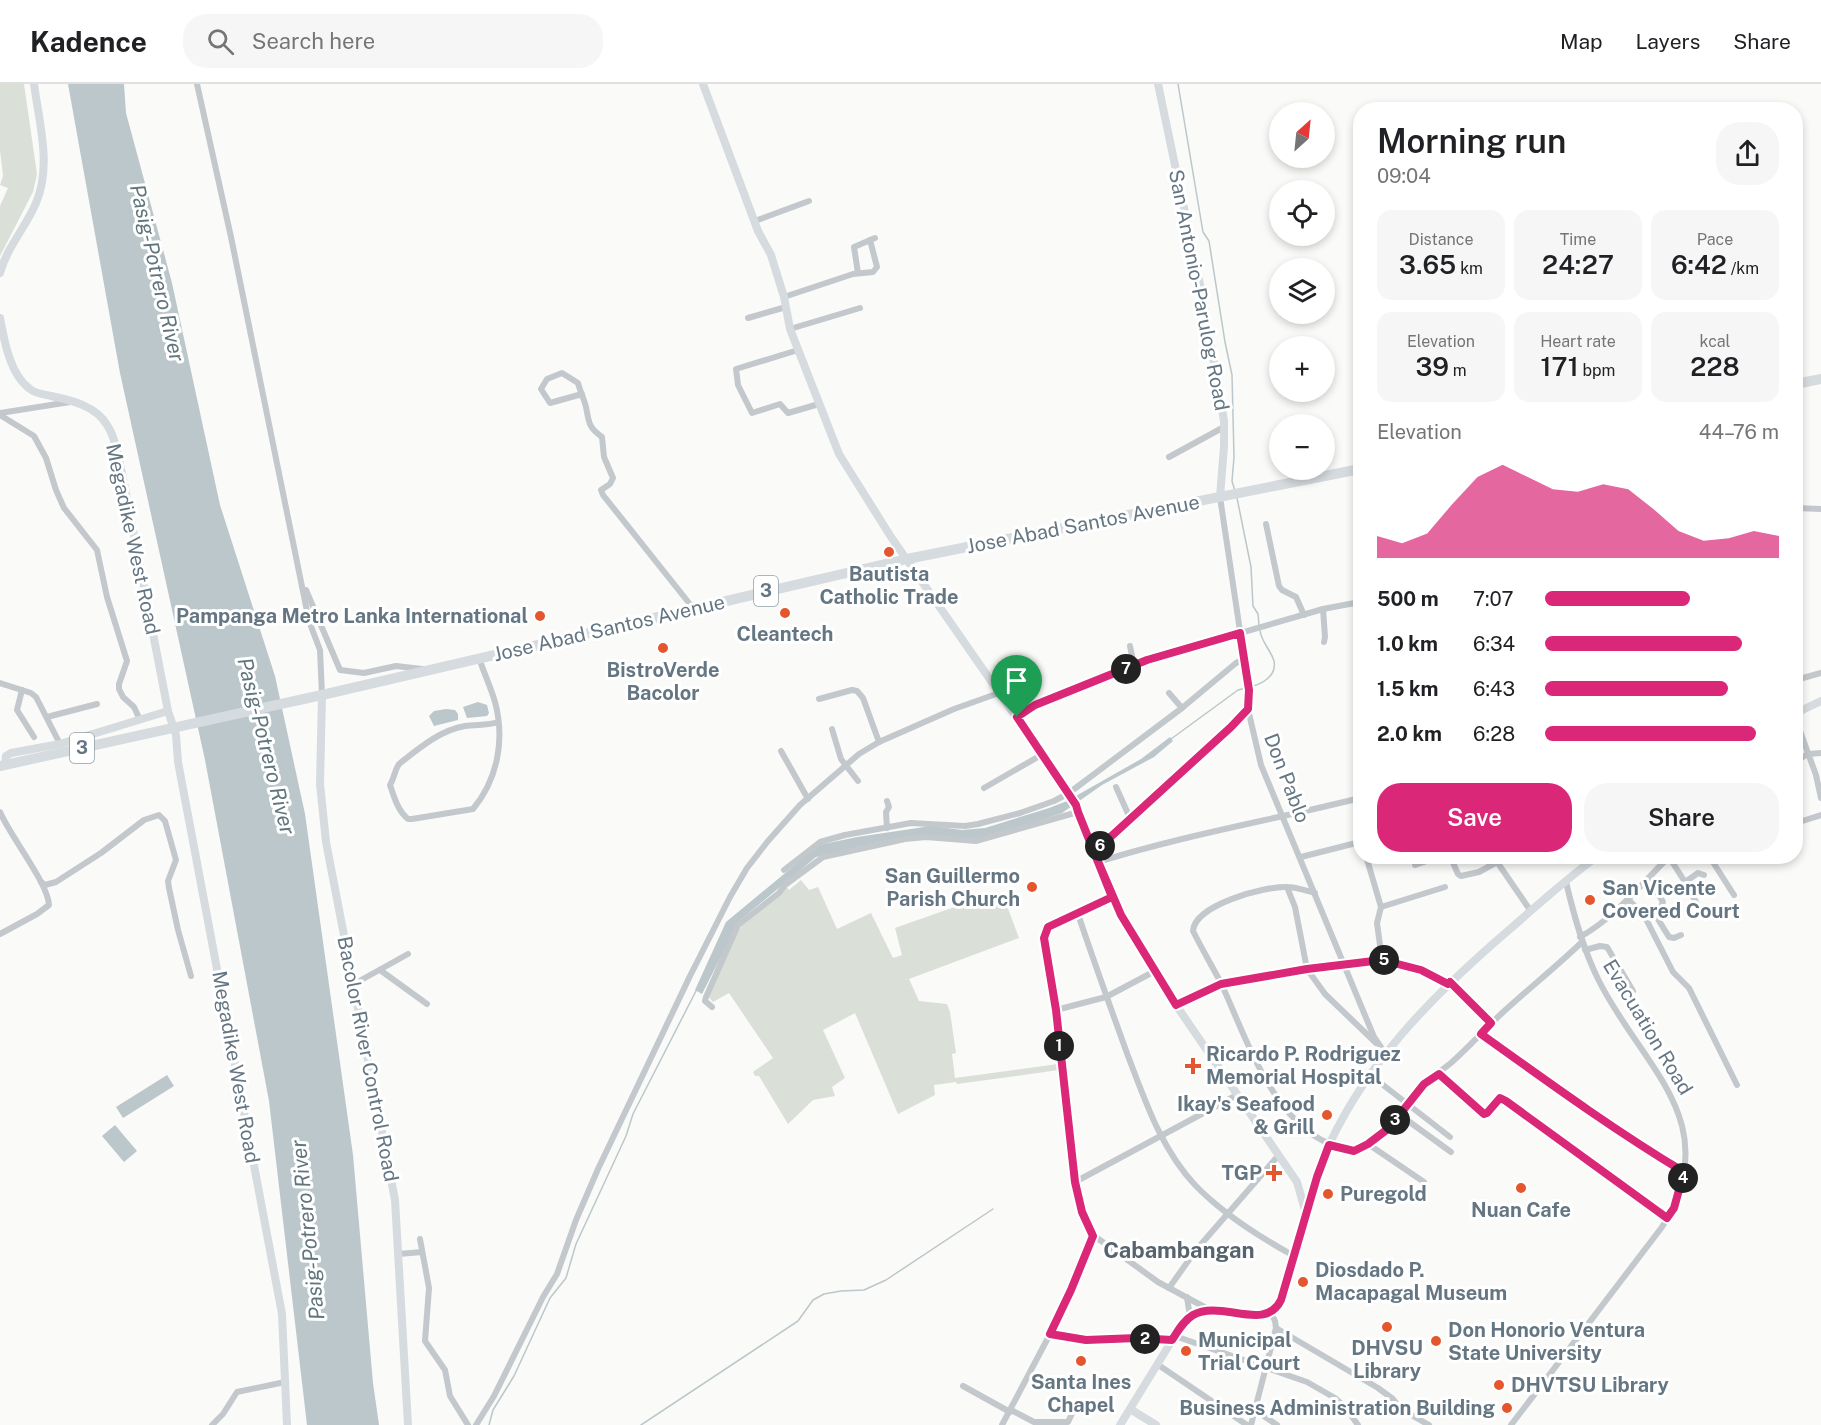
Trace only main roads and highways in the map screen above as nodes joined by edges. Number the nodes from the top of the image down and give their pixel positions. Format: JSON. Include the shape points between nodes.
{"nodes":[{"id":1,"x":1821,"y":379,"type":"edge"},
{"id":2,"x":1803,"y":383,"type":"edge"},
{"id":3,"x":1353,"y":470,"type":"edge"},
{"id":4,"x":2,"y":766,"type":"edge"}],
"edges":[{"from":1,"to":2,"type":"highway"},
{"from":3,"to":4,"type":"highway","name":"Jose Abad Santos Avenue","number":"3","via":[[907,559]]}]}
